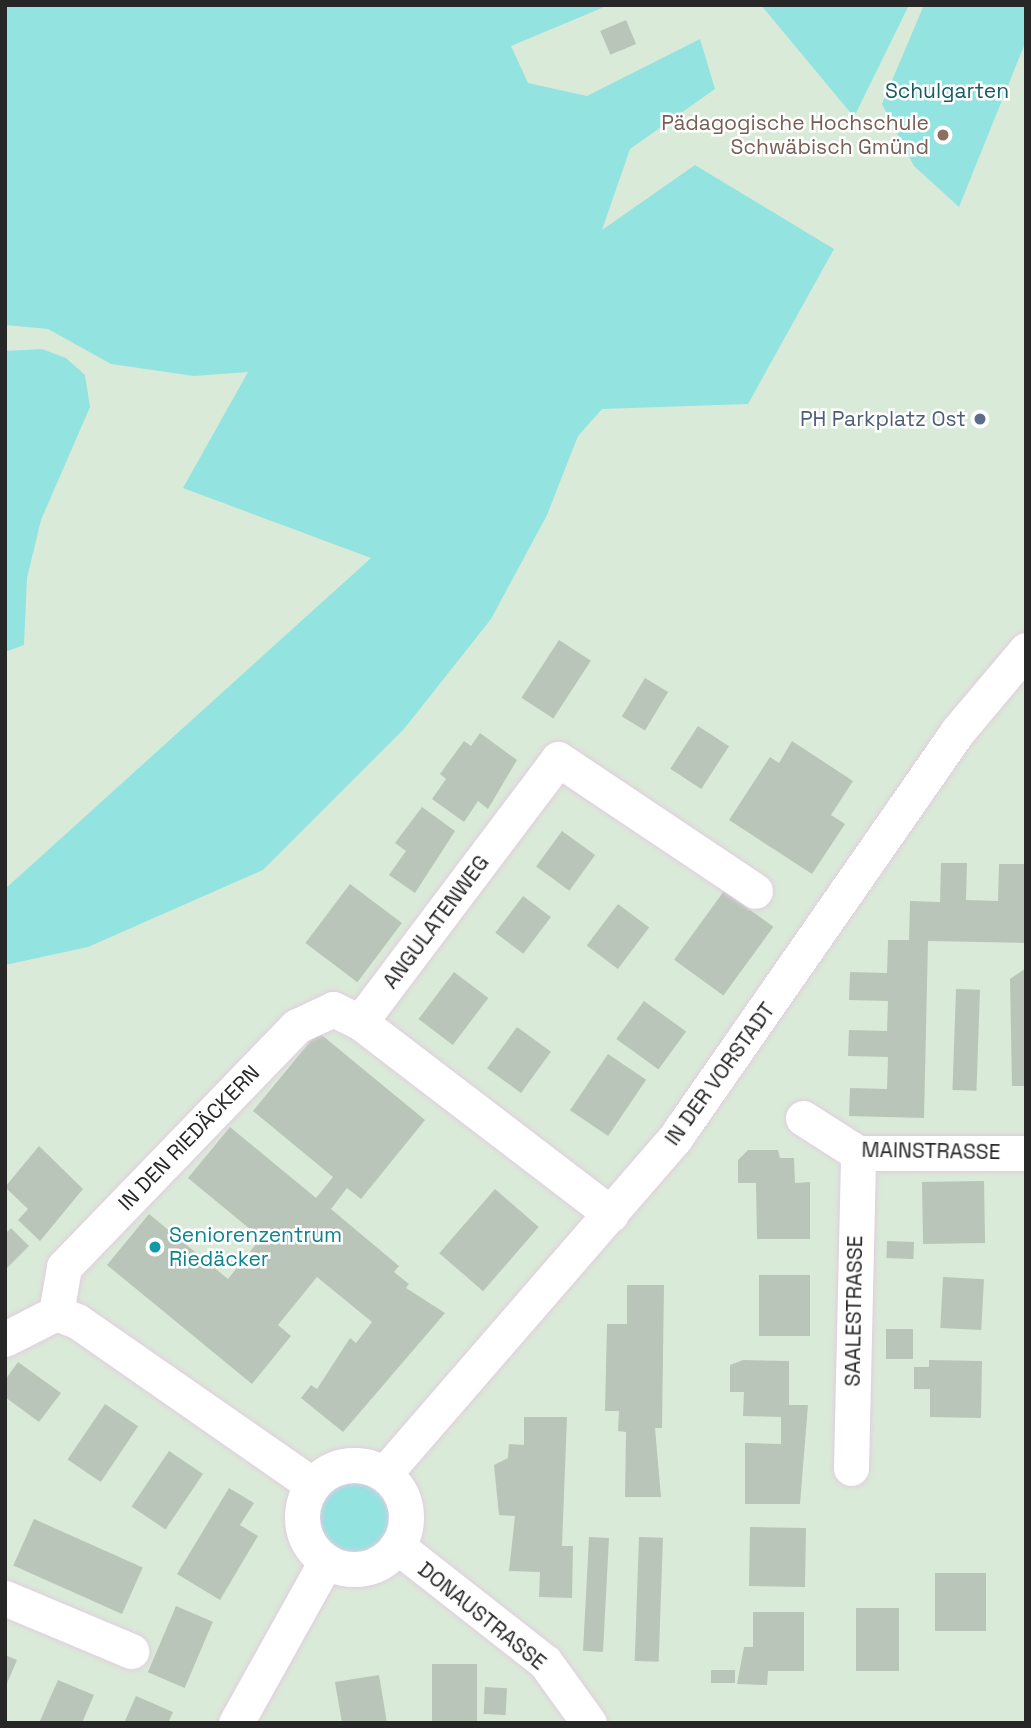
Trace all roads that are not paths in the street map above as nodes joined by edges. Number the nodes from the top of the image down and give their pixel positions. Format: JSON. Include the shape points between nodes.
{"nodes":[{"id":1,"x":1026,"y":650,"type":"edge"},
{"id":2,"x":755,"y":891,"type":"dead end"},
{"id":3,"x":360,"y":1022,"type":"junction"},
{"id":4,"x":803,"y":1118,"type":"dead end"},
{"id":5,"x":858,"y":1153,"type":"junction"},
{"id":6,"x":1026,"y":1153,"type":"edge"},
{"id":7,"x":611,"y":1214,"type":"junction"},
{"id":8,"x":56,"y":1313,"type":"junction"},
{"id":9,"x":5,"y":1339,"type":"edge"},
{"id":10,"x":851,"y":1468,"type":"dead end"},
{"id":11,"x":384,"y":1474,"type":"junction"},
{"id":12,"x":313,"y":1485,"type":"junction"},
{"id":13,"x":397,"y":1546,"type":"junction"},
{"id":14,"x":326,"y":1560,"type":"junction"},
{"id":15,"x":5,"y":1598,"type":"edge"},
{"id":16,"x":131,"y":1651,"type":"dead end"},
{"id":17,"x":236,"y":1723,"type":"edge"},
{"id":18,"x":589,"y":1723,"type":"edge"}],
"edges":[{"from":1,"to":7,"type":"street","name":"IN DER VORSTADT","via":[[893,821],[737,1054]]},
{"from":2,"to":3,"type":"street","name":"ANGULATENWEG","via":[[558,759]]},
{"from":3,"to":7,"type":"street"},
{"from":3,"to":8,"type":"street","name":"IN DEN RIEDÄCKERN","via":[[333,1009],[297,1026],[64,1266]]},
{"from":4,"to":5,"type":"street","name":"MAINSTRASSE"},
{"from":5,"to":6,"type":"street","name":"MAINSTRASSE"},
{"from":5,"to":10,"type":"street","name":"SAALESTRASSE"},
{"from":7,"to":11,"type":"street","name":"IN DER VORSTADT"},
{"from":8,"to":9,"type":"street"},
{"from":8,"to":12,"type":"street","via":[[99,1334]]},
{"from":11,"to":12,"type":"street","via":[[354,1465]]},
{"from":11,"to":13,"type":"street","via":[[403,1500]]},
{"from":12,"to":14,"type":"street","via":[[305,1500],[305,1534]]},
{"from":13,"to":14,"type":"street","via":[[372,1566]]},
{"from":13,"to":18,"type":"street","name":"DONAUSTRASSE","via":[[545,1662]]},
{"from":14,"to":17,"type":"street"},
{"from":15,"to":16,"type":"street"}]}
